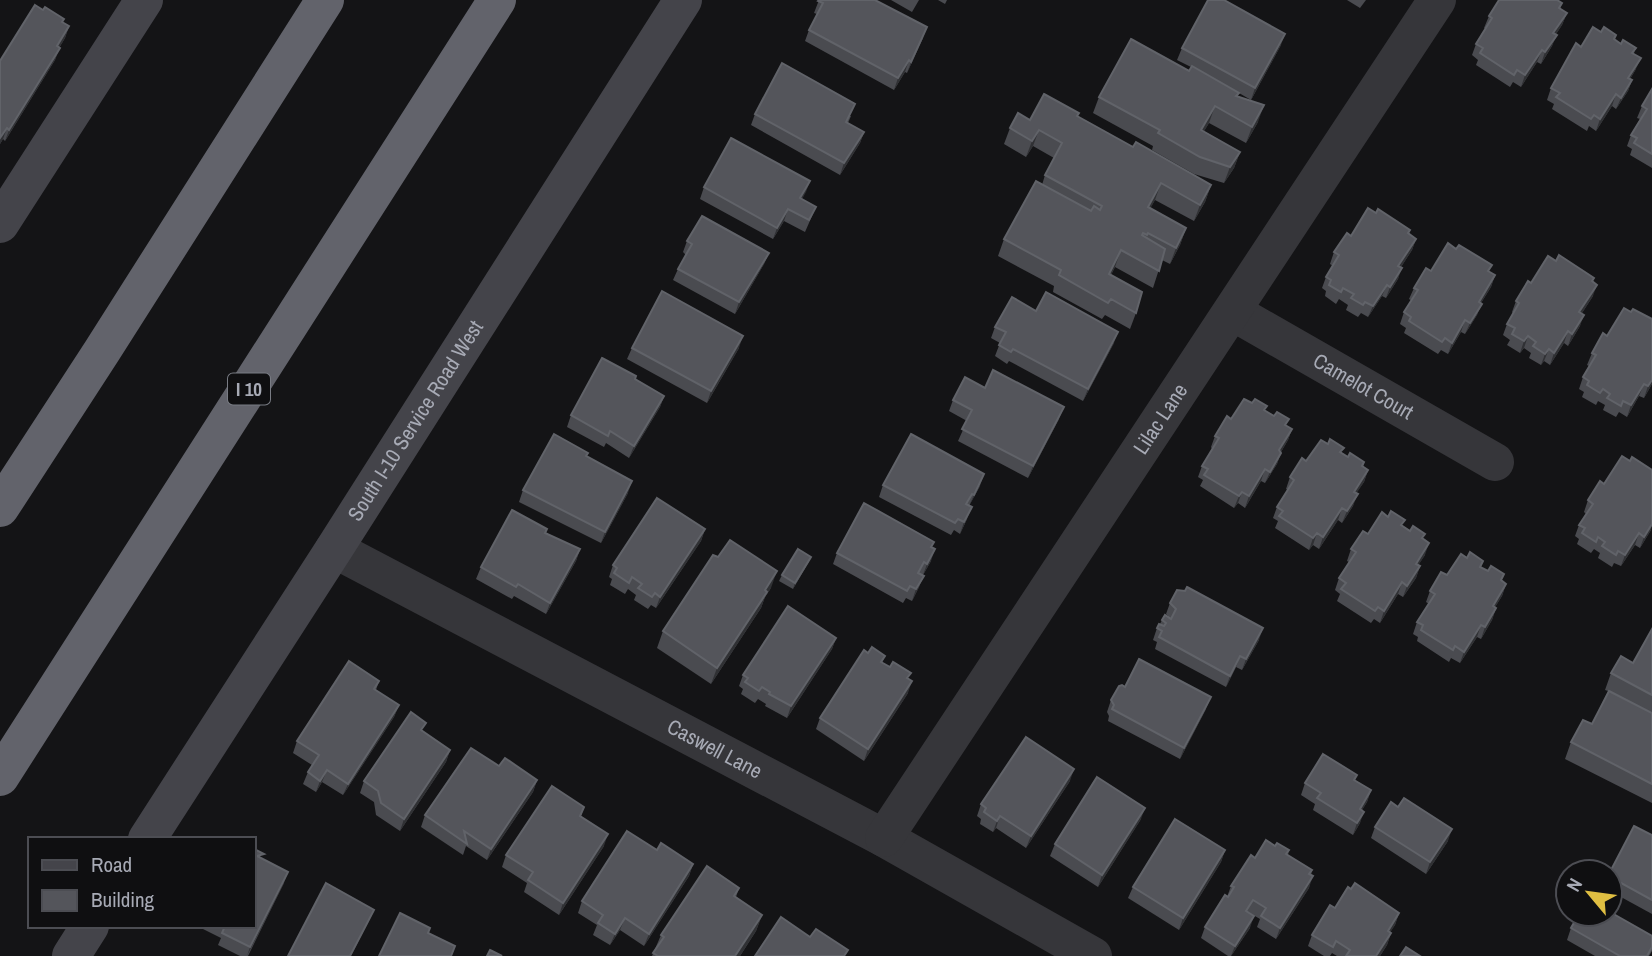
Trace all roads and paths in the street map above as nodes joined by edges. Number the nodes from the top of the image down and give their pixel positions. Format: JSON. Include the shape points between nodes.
{"nodes":[{"id":1,"x":145,"y":0,"type":"edge"},
{"id":2,"x":325,"y":0,"type":"edge"},
{"id":3,"x":497,"y":0,"type":"edge"},
{"id":4,"x":683,"y":0,"type":"edge"},
{"id":5,"x":1437,"y":0,"type":"edge"},
{"id":6,"x":0,"y":224,"type":"edge"},
{"id":7,"x":1233,"y":312,"type":"junction"},
{"id":8,"x":1495,"y":462,"type":"dead end"},
{"id":9,"x":0,"y":508,"type":"edge"},
{"id":10,"x":334,"y":549,"type":"junction"},
{"id":11,"x":0,"y":778,"type":"edge"},
{"id":12,"x":148,"y":837,"type":"edge"},
{"id":13,"x":884,"y":838,"type":"junction"},
{"id":14,"x":89,"y":928,"type":"edge"},
{"id":15,"x":71,"y":956,"type":"edge"},
{"id":16,"x":1093,"y":956,"type":"edge"}],
"edges":[{"from":1,"to":6,"type":"street"},
{"from":2,"to":9,"type":"highway"},
{"from":3,"to":11,"type":"highway","number":"I 10"},
{"from":4,"to":10,"type":"street","name":"South I-10 Service Road West"},
{"from":5,"to":7,"type":"street","name":"Lilac Lane"},
{"from":7,"to":8,"type":"street","name":"Camelot Court"},
{"from":7,"to":13,"type":"street","name":"Lilac Lane"},
{"from":10,"to":12,"type":"street","name":"South I-10 Service Road West"},
{"from":10,"to":13,"type":"street","name":"Caswell Lane"},
{"from":13,"to":16,"type":"street","name":"Caswell Lane"},
{"from":14,"to":15,"type":"street"}]}
